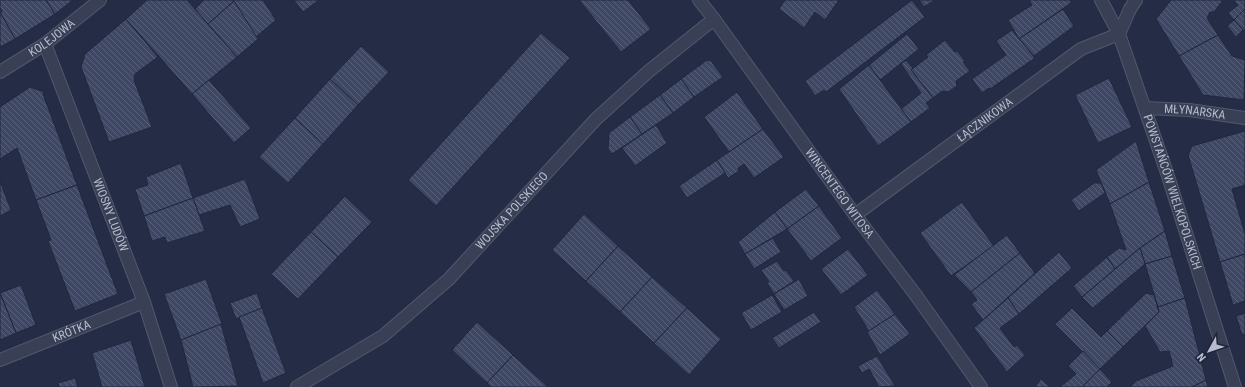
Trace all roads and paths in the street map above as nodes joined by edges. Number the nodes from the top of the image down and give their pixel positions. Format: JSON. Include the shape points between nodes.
{"nodes":[{"id":1,"x":100,"y":0,"type":"edge"},
{"id":2,"x":699,"y":0,"type":"edge"},
{"id":3,"x":1101,"y":0,"type":"edge"},
{"id":4,"x":1136,"y":0,"type":"edge"},
{"id":5,"x":714,"y":19,"type":"junction"},
{"id":6,"x":1120,"y":34,"type":"junction"},
{"id":7,"x":45,"y":44,"type":"junction"},
{"id":8,"x":0,"y":72,"type":"edge"},
{"id":9,"x":1145,"y":108,"type":"junction"},
{"id":10,"x":1245,"y":118,"type":"edge"},
{"id":11,"x":855,"y":215,"type":"junction"},
{"id":12,"x":144,"y":302,"type":"junction"},
{"id":13,"x":0,"y":360,"type":"edge"},
{"id":14,"x":171,"y":387,"type":"edge"},
{"id":15,"x":297,"y":387,"type":"edge"},
{"id":16,"x":981,"y":387,"type":"edge"},
{"id":17,"x":1235,"y":387,"type":"edge"}],
"edges":[{"from":1,"to":7,"type":"street","name":"KOLEJOWA"},
{"from":2,"to":5,"type":"street","name":"WINCENTEGO WITOSA"},
{"from":3,"to":6,"type":"street","name":"POWSTAŃCÓW WIELKOPOLSKICH"},
{"from":4,"to":6,"type":"street"},
{"from":5,"to":11,"type":"street","name":"WINCENTEGO WITOSA"},
{"from":5,"to":15,"type":"street","name":"WOJSKA POLSKIEGO","via":[[596,119],[449,279],[383,336]]},
{"from":6,"to":9,"type":"street","name":"POWSTAŃCÓW WIELKOPOLSKICH"},
{"from":6,"to":11,"type":"street","name":"ŁĄCZNIKOWA","via":[[1080,49]]},
{"from":7,"to":8,"type":"street","name":"KOLEJOWA"},
{"from":7,"to":12,"type":"street","name":"WIOSNY LUDÓW"},
{"from":9,"to":10,"type":"street","name":"MŁYNARSKA","via":[[1189,110]]},
{"from":9,"to":17,"type":"street","name":"POWSTAŃCÓW WIELKOPOLSKICH"},
{"from":11,"to":16,"type":"street","name":"WINCENTEGO WITOSA"},
{"from":12,"to":13,"type":"street","name":"KRÓTKA"},
{"from":12,"to":14,"type":"street","name":"WIOSNY LUDÓW"}]}
